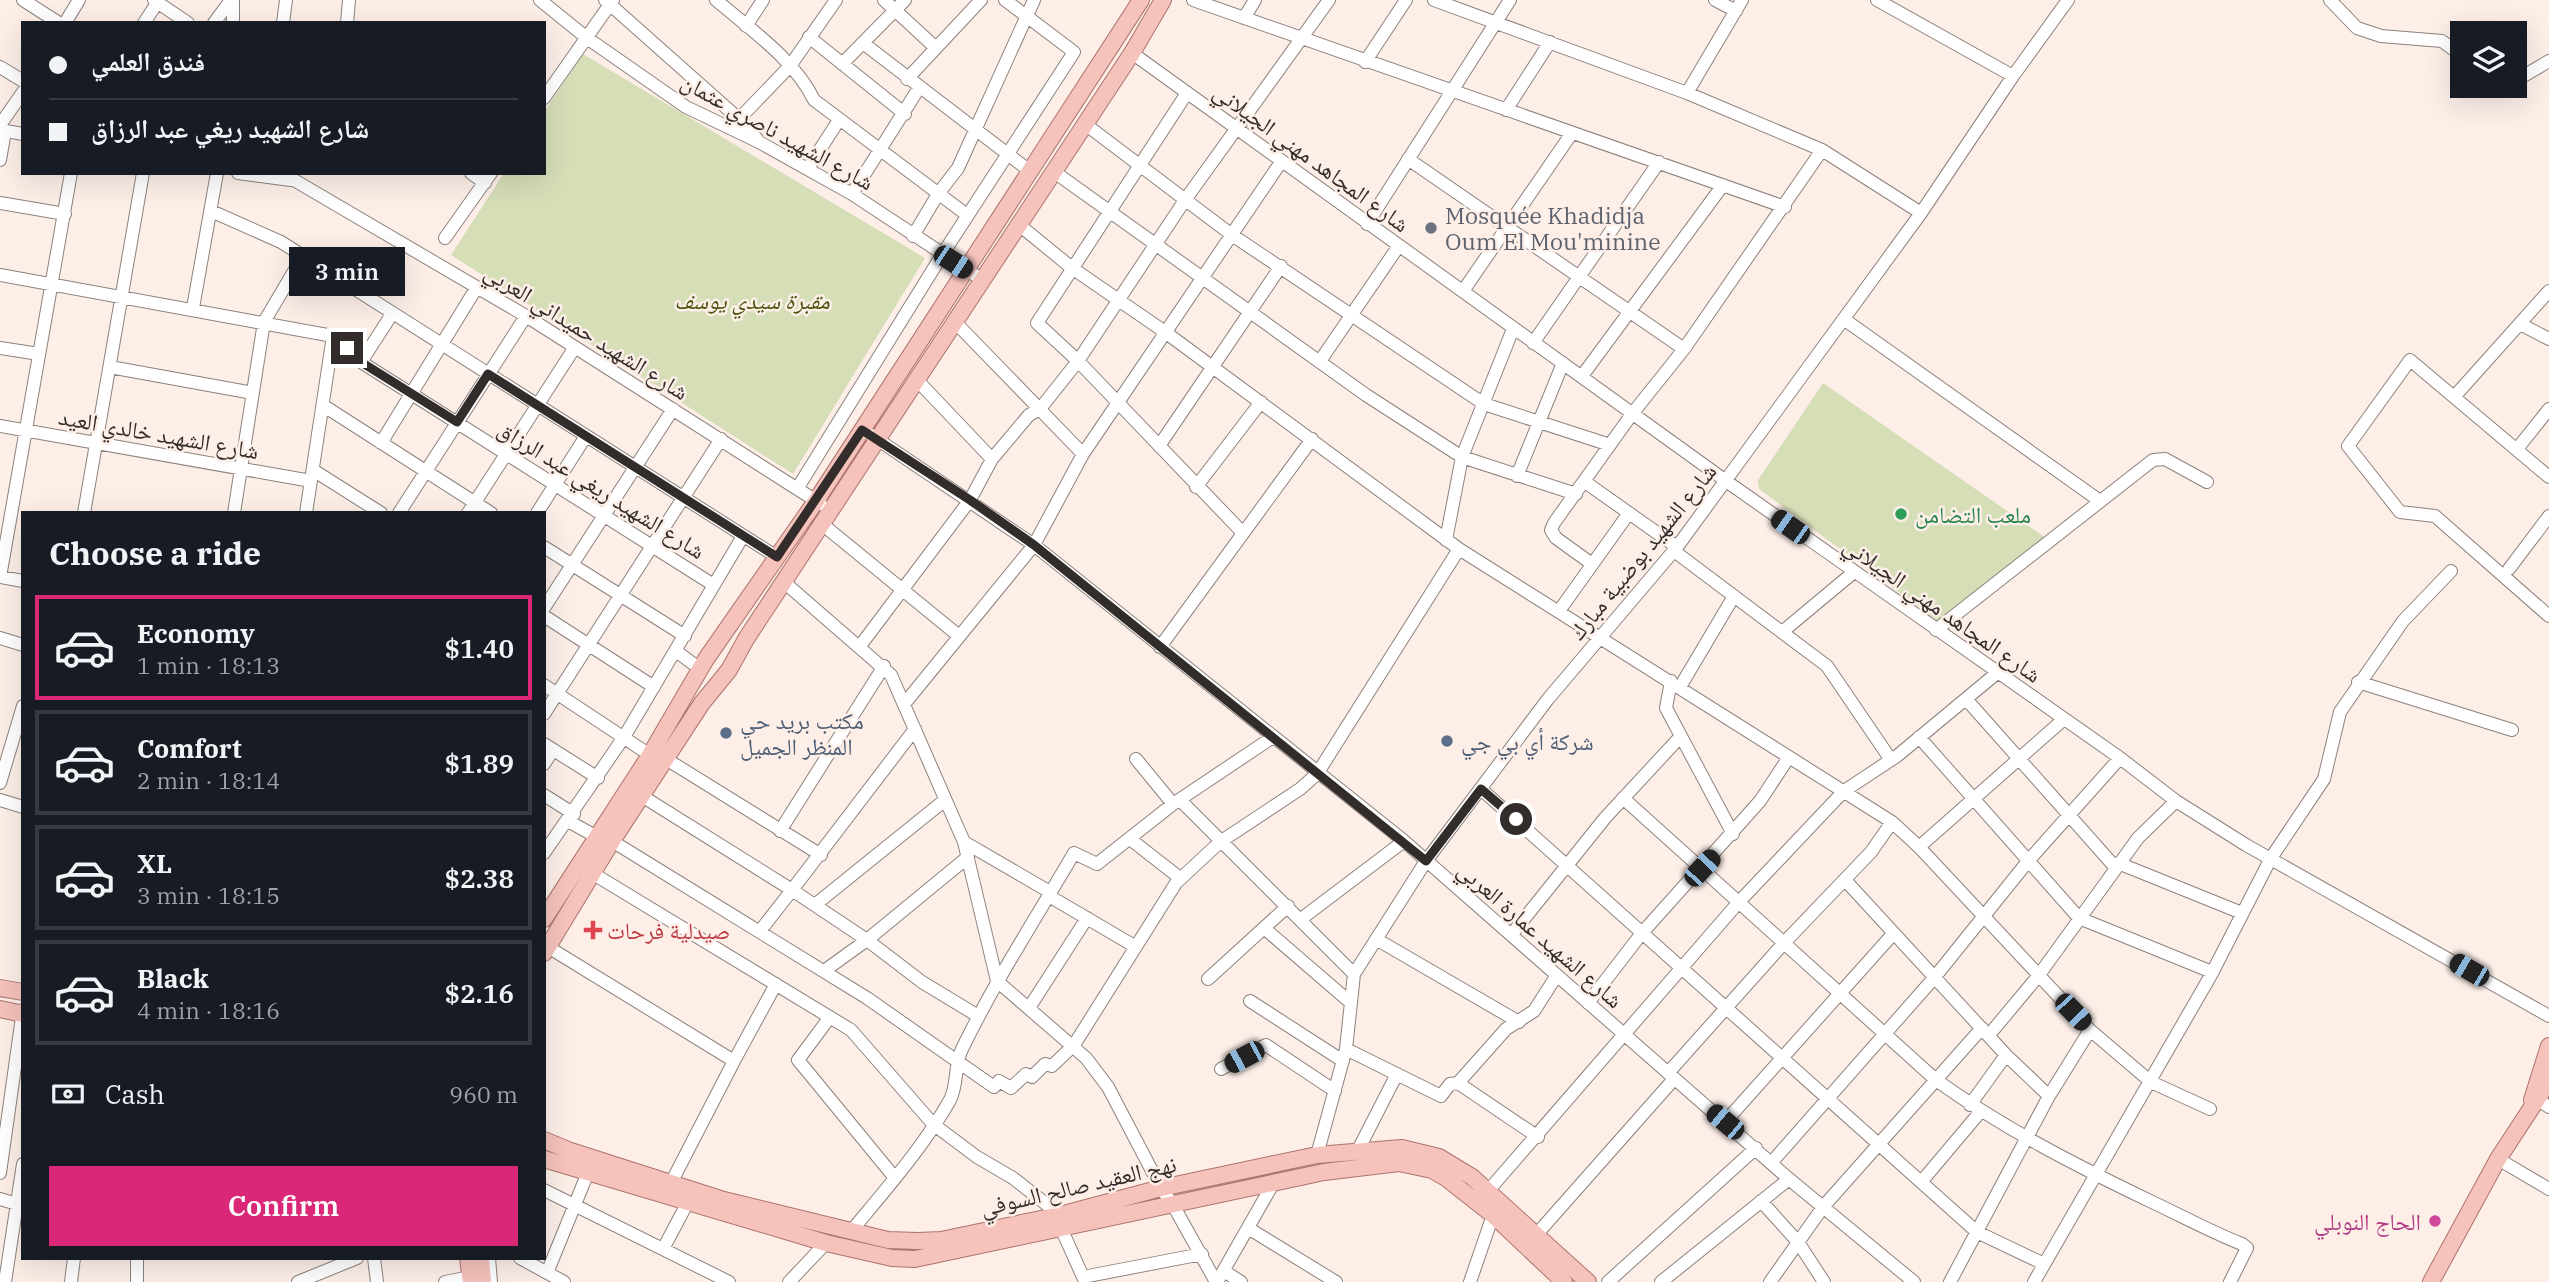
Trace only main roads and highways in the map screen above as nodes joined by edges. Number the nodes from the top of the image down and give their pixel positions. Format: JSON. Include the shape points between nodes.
{"nodes":[{"id":1,"x":1140,"y":0,"type":"edge"},
{"id":2,"x":1163,"y":0,"type":"edge"},
{"id":3,"x":658,"y":757,"type":"junction"},
{"id":4,"x":604,"y":839,"type":"junction"},
{"id":5,"x":546,"y":916,"type":"edge"},
{"id":6,"x":546,"y":950,"type":"edge"},
{"id":7,"x":0,"y":988,"type":"edge"},
{"id":8,"x":21,"y":992,"type":"edge"},
{"id":9,"x":0,"y":1009,"type":"edge"},
{"id":10,"x":21,"y":1013,"type":"edge"},
{"id":11,"x":2549,"y":1046,"type":"edge"},
{"id":12,"x":2549,"y":1081,"type":"edge"},
{"id":13,"x":2539,"y":1105,"type":"edge"},
{"id":14,"x":546,"y":1141,"type":"edge"},
{"id":15,"x":546,"y":1159,"type":"edge"},
{"id":16,"x":1060,"y":1221,"type":"junction"},
{"id":17,"x":469,"y":1260,"type":"edge"},
{"id":18,"x":480,"y":1260,"type":"edge"},
{"id":19,"x":475,"y":1280,"type":"edge"},
{"id":20,"x":1564,"y":1282,"type":"edge"},
{"id":21,"x":1588,"y":1282,"type":"edge"},
{"id":22,"x":2431,"y":1282,"type":"edge"}],
"edges":[{"from":1,"to":3,"type":"main road","via":[[816,501],[701,669]]},
{"from":2,"to":3,"type":"main road","via":[[729,670]]},
{"from":3,"to":4,"type":"main road"},
{"from":3,"to":4,"type":"main road","via":[[642,796]]},
{"from":4,"to":5,"type":"main road"},
{"from":4,"to":6,"type":"main road","via":[[592,873]]},
{"from":7,"to":8,"type":"main road"},
{"from":9,"to":10,"type":"main road"},
{"from":11,"to":13,"type":"main road","via":[[2539,1068]]},
{"from":12,"to":13,"type":"main road"},
{"from":13,"to":22,"type":"main road","via":[[2498,1159]]},
{"from":14,"to":16,"type":"main road","name":"نهج العقيد صالح السوفي","via":[[671,1183],[888,1240],[941,1240]]},
{"from":15,"to":16,"type":"main road","name":"نهج العقيد صالح السوفي","via":[[826,1243],[892,1258],[915,1259]]},
{"from":16,"to":20,"type":"main road","name":"نهج العقيد صالح السوفي","via":[[1173,1205],[1370,1166],[1416,1165],[1446,1178],[1493,1215]]},
{"from":16,"to":21,"type":"main road","name":"نهج العقيد صالح السوفي","via":[[1161,1188],[1317,1155],[1402,1148],[1439,1157],[1488,1191]]},
{"from":17,"to":19,"type":"main road"},
{"from":18,"to":19,"type":"main road"}]}
